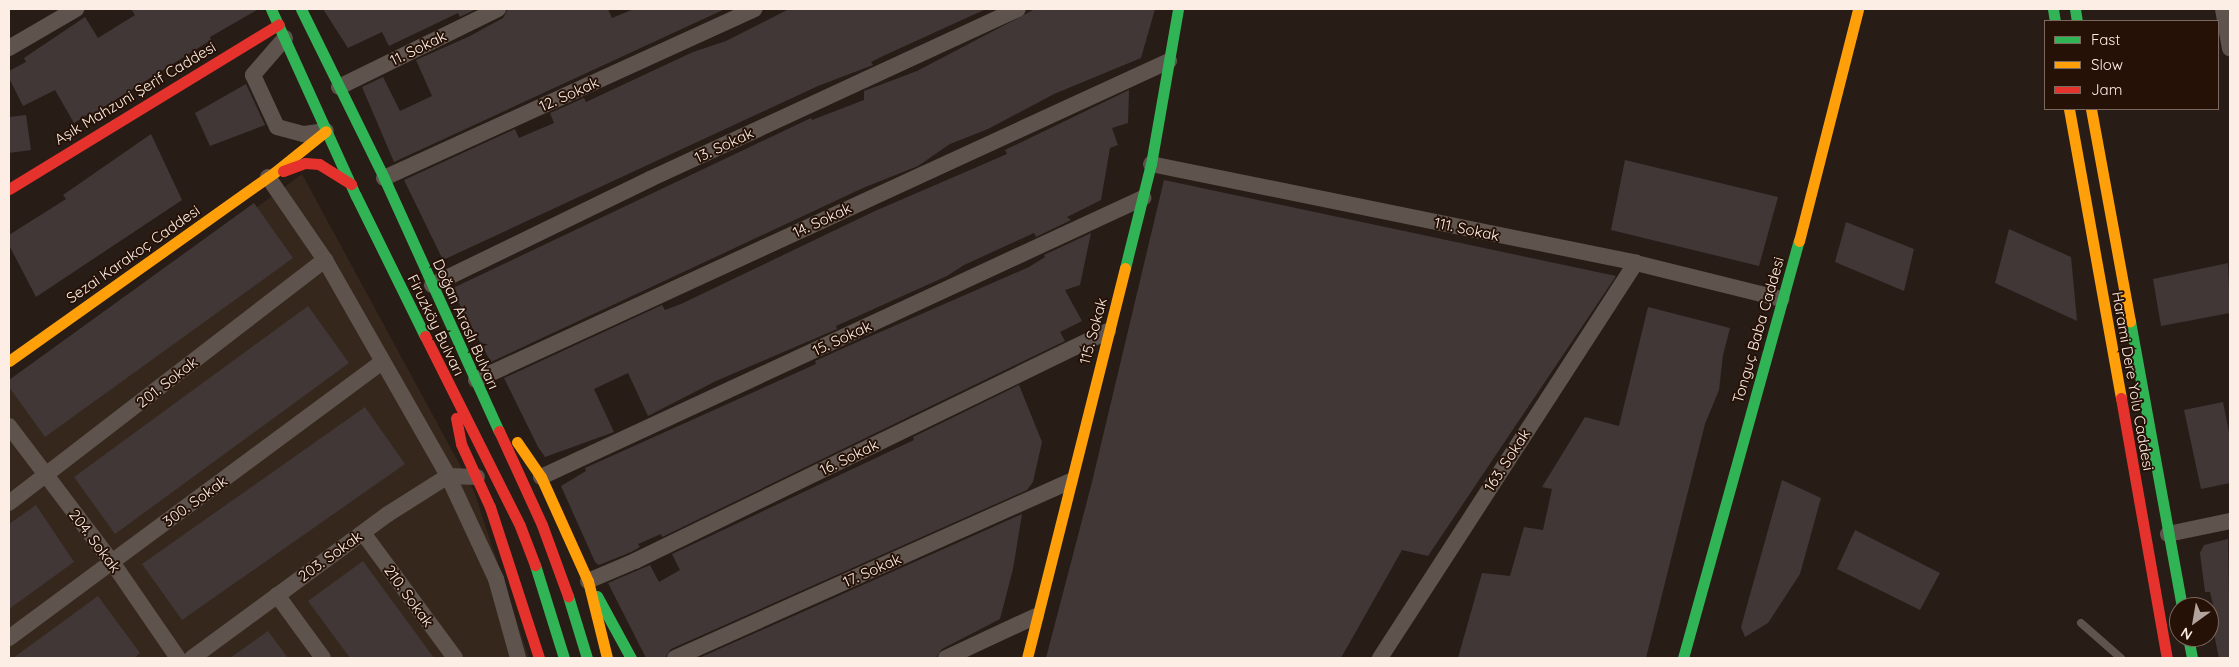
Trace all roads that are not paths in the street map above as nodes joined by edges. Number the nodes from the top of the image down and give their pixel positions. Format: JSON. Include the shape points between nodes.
{"nodes":[{"id":1,"x":76,"y":9,"type":"edge"},
{"id":2,"x":271,"y":9,"type":"edge"},
{"id":3,"x":301,"y":9,"type":"edge"},
{"id":4,"x":498,"y":9,"type":"edge"},
{"id":5,"x":754,"y":9,"type":"edge"},
{"id":6,"x":1018,"y":9,"type":"edge"},
{"id":7,"x":1178,"y":9,"type":"edge"},
{"id":8,"x":1858,"y":9,"type":"edge"},
{"id":9,"x":2223,"y":9,"type":"edge"},
{"id":10,"x":282,"y":31,"type":"junction"},
{"id":11,"x":11,"y":41,"type":"edge"},
{"id":12,"x":2230,"y":48,"type":"edge"},
{"id":13,"x":1169,"y":61,"type":"junction"},
{"id":14,"x":339,"y":87,"type":"junction"},
{"id":15,"x":2069,"y":110,"type":"edge"},
{"id":16,"x":2091,"y":110,"type":"edge"},
{"id":17,"x":326,"y":131,"type":"junction"},
{"id":18,"x":1151,"y":164,"type":"junction"},
{"id":19,"x":272,"y":174,"type":"junction"},
{"id":20,"x":384,"y":178,"type":"junction"},
{"id":21,"x":351,"y":184,"type":"junction"},
{"id":22,"x":9,"y":189,"type":"edge"},
{"id":23,"x":1142,"y":198,"type":"junction"},
{"id":24,"x":325,"y":260,"type":"junction"},
{"id":25,"x":1636,"y":263,"type":"junction"},
{"id":26,"x":432,"y":285,"type":"junction"},
{"id":27,"x":1782,"y":300,"type":"junction"},
{"id":28,"x":1108,"y":332,"type":"junction"},
{"id":29,"x":9,"y":360,"type":"edge"},
{"id":30,"x":381,"y":363,"type":"junction"},
{"id":31,"x":476,"y":380,"type":"junction"},
{"id":32,"x":452,"y":393,"type":"junction"},
{"id":33,"x":9,"y":426,"type":"edge"},
{"id":34,"x":461,"y":444,"type":"junction"},
{"id":35,"x":45,"y":476,"type":"junction"},
{"id":36,"x":448,"y":476,"type":"junction"},
{"id":37,"x":477,"y":477,"type":"junction"},
{"id":38,"x":541,"y":477,"type":"junction"},
{"id":39,"x":1069,"y":482,"type":"junction"},
{"id":40,"x":9,"y":503,"type":"edge"},
{"id":41,"x":2230,"y":521,"type":"edge"},
{"id":42,"x":363,"y":533,"type":"junction"},
{"id":43,"x":2168,"y":534,"type":"junction"},
{"id":44,"x":112,"y":562,"type":"junction"},
{"id":45,"x":588,"y":580,"type":"junction"},
{"id":46,"x":277,"y":595,"type":"junction"},
{"id":47,"x":2180,"y":597,"type":"edge"},
{"id":48,"x":1036,"y":616,"type":"junction"},
{"id":49,"x":2081,"y":622,"type":"dead end"},
{"id":50,"x":9,"y":638,"type":"edge"},
{"id":51,"x":178,"y":658,"type":"edge"},
{"id":52,"x":192,"y":658,"type":"edge"},
{"id":53,"x":323,"y":658,"type":"edge"},
{"id":54,"x":455,"y":658,"type":"edge"},
{"id":55,"x":518,"y":658,"type":"edge"},
{"id":56,"x":539,"y":658,"type":"edge"},
{"id":57,"x":564,"y":658,"type":"edge"},
{"id":58,"x":587,"y":658,"type":"edge"},
{"id":59,"x":607,"y":658,"type":"edge"},
{"id":60,"x":631,"y":658,"type":"edge"},
{"id":61,"x":675,"y":658,"type":"edge"},
{"id":62,"x":946,"y":658,"type":"edge"},
{"id":63,"x":1027,"y":658,"type":"edge"},
{"id":64,"x":1380,"y":658,"type":"edge"},
{"id":65,"x":1683,"y":658,"type":"edge"},
{"id":66,"x":2122,"y":658,"type":"edge"},
{"id":67,"x":2167,"y":658,"type":"edge"}],
"edges":[{"from":1,"to":11,"type":"street"},
{"from":2,"to":10,"type":"street","name":"Firuzköy Bulvarı"},
{"from":3,"to":14,"type":"street","name":"Doğan Araslı Bulvarı"},
{"from":4,"to":14,"type":"street","name":"11. Sokak"},
{"from":5,"to":20,"type":"street","name":"12. Sokak"},
{"from":6,"to":26,"type":"street","name":"13. Sokak","via":[[650,179]]},
{"from":7,"to":13,"type":"street","name":"115. Sokak"},
{"from":8,"to":27,"type":"street","name":"Tonguç Baba Caddesi"},
{"from":9,"to":12,"type":"street"},
{"from":10,"to":17,"type":"street","name":"Firuzköy Bulvarı"},
{"from":10,"to":17,"type":"street","via":[[253,75],[277,126],[304,134]]},
{"from":10,"to":22,"type":"street","name":"Aşık Mahzuni Şerif Caddesi"},
{"from":13,"to":18,"type":"street","name":"115. Sokak"},
{"from":13,"to":31,"type":"street","name":"14. Sokak"},
{"from":14,"to":20,"type":"street","name":"Doğan Araslı Bulvarı"},
{"from":15,"to":67,"type":"street","name":"Harami Dere Yolu Caddesi"},
{"from":16,"to":43,"type":"street","name":"Harami Dere Yolu Caddesi"},
{"from":17,"to":19,"type":"street"},
{"from":17,"to":21,"type":"street","name":"Firuzköy Bulvarı"},
{"from":18,"to":23,"type":"street","name":"115. Sokak"},
{"from":18,"to":25,"type":"street","name":"111. Sokak"},
{"from":19,"to":21,"type":"street","via":[[305,163],[319,164]]},
{"from":19,"to":24,"type":"street"},
{"from":19,"to":29,"type":"street","name":"Sezai Karakoç Caddesi"},
{"from":20,"to":26,"type":"street","name":"Doğan Araslı Bulvarı"},
{"from":21,"to":32,"type":"street","name":"Firuzköy Bulvarı"},
{"from":23,"to":28,"type":"street","name":"115. Sokak"},
{"from":23,"to":38,"type":"street","name":"15. Sokak"},
{"from":24,"to":30,"type":"street"},
{"from":24,"to":35,"type":"street","name":"201. Sokak"},
{"from":25,"to":27,"type":"street","name":"111. Sokak"},
{"from":25,"to":64,"type":"street","name":"163. Sokak"},
{"from":26,"to":31,"type":"street","name":"Doğan Araslı Bulvarı"},
{"from":27,"to":65,"type":"street","name":"Tonguç Baba Caddesi"},
{"from":28,"to":39,"type":"street","name":"115. Sokak"},
{"from":28,"to":45,"type":"street","name":"16. Sokak","via":[[635,561]]},
{"from":30,"to":36,"type":"street"},
{"from":30,"to":44,"type":"street","name":"300. Sokak"},
{"from":31,"to":38,"type":"street"},
{"from":31,"to":58,"type":"street","name":"Doğan Araslı Bulvarı","via":[[549,542]]},
{"from":32,"to":34,"type":"street"},
{"from":32,"to":57,"type":"street","name":"Firuzköy Bulvarı","via":[[520,526],[545,592]]},
{"from":33,"to":35,"type":"street","name":"204. Sokak"},
{"from":34,"to":36,"type":"street"},
{"from":34,"to":37,"type":"street"},
{"from":35,"to":40,"type":"street","name":"201. Sokak"},
{"from":35,"to":44,"type":"street","name":"204. Sokak"},
{"from":36,"to":37,"type":"street"},
{"from":36,"to":42,"type":"street","name":"203. Sokak"},
{"from":36,"to":55,"type":"street","via":[[496,578]]},
{"from":37,"to":56,"type":"street","via":[[520,590]]},
{"from":38,"to":45,"type":"street"},
{"from":39,"to":48,"type":"street","name":"115. Sokak"},
{"from":39,"to":61,"type":"street","name":"17. Sokak"},
{"from":41,"to":43,"type":"street"},
{"from":42,"to":46,"type":"street","name":"203. Sokak"},
{"from":42,"to":54,"type":"street","name":"210. Sokak"},
{"from":43,"to":47,"type":"street","name":"Harami Dere Yolu Caddesi"},
{"from":44,"to":50,"type":"street","name":"300. Sokak"},
{"from":44,"to":51,"type":"street","name":"204. Sokak"},
{"from":45,"to":59,"type":"street"},
{"from":45,"to":60,"type":"street"},
{"from":46,"to":52,"type":"street","name":"203. Sokak"},
{"from":46,"to":53,"type":"street"},
{"from":48,"to":62,"type":"street"},
{"from":48,"to":63,"type":"street","name":"115. Sokak"},
{"from":49,"to":66,"type":"lane"}]}
